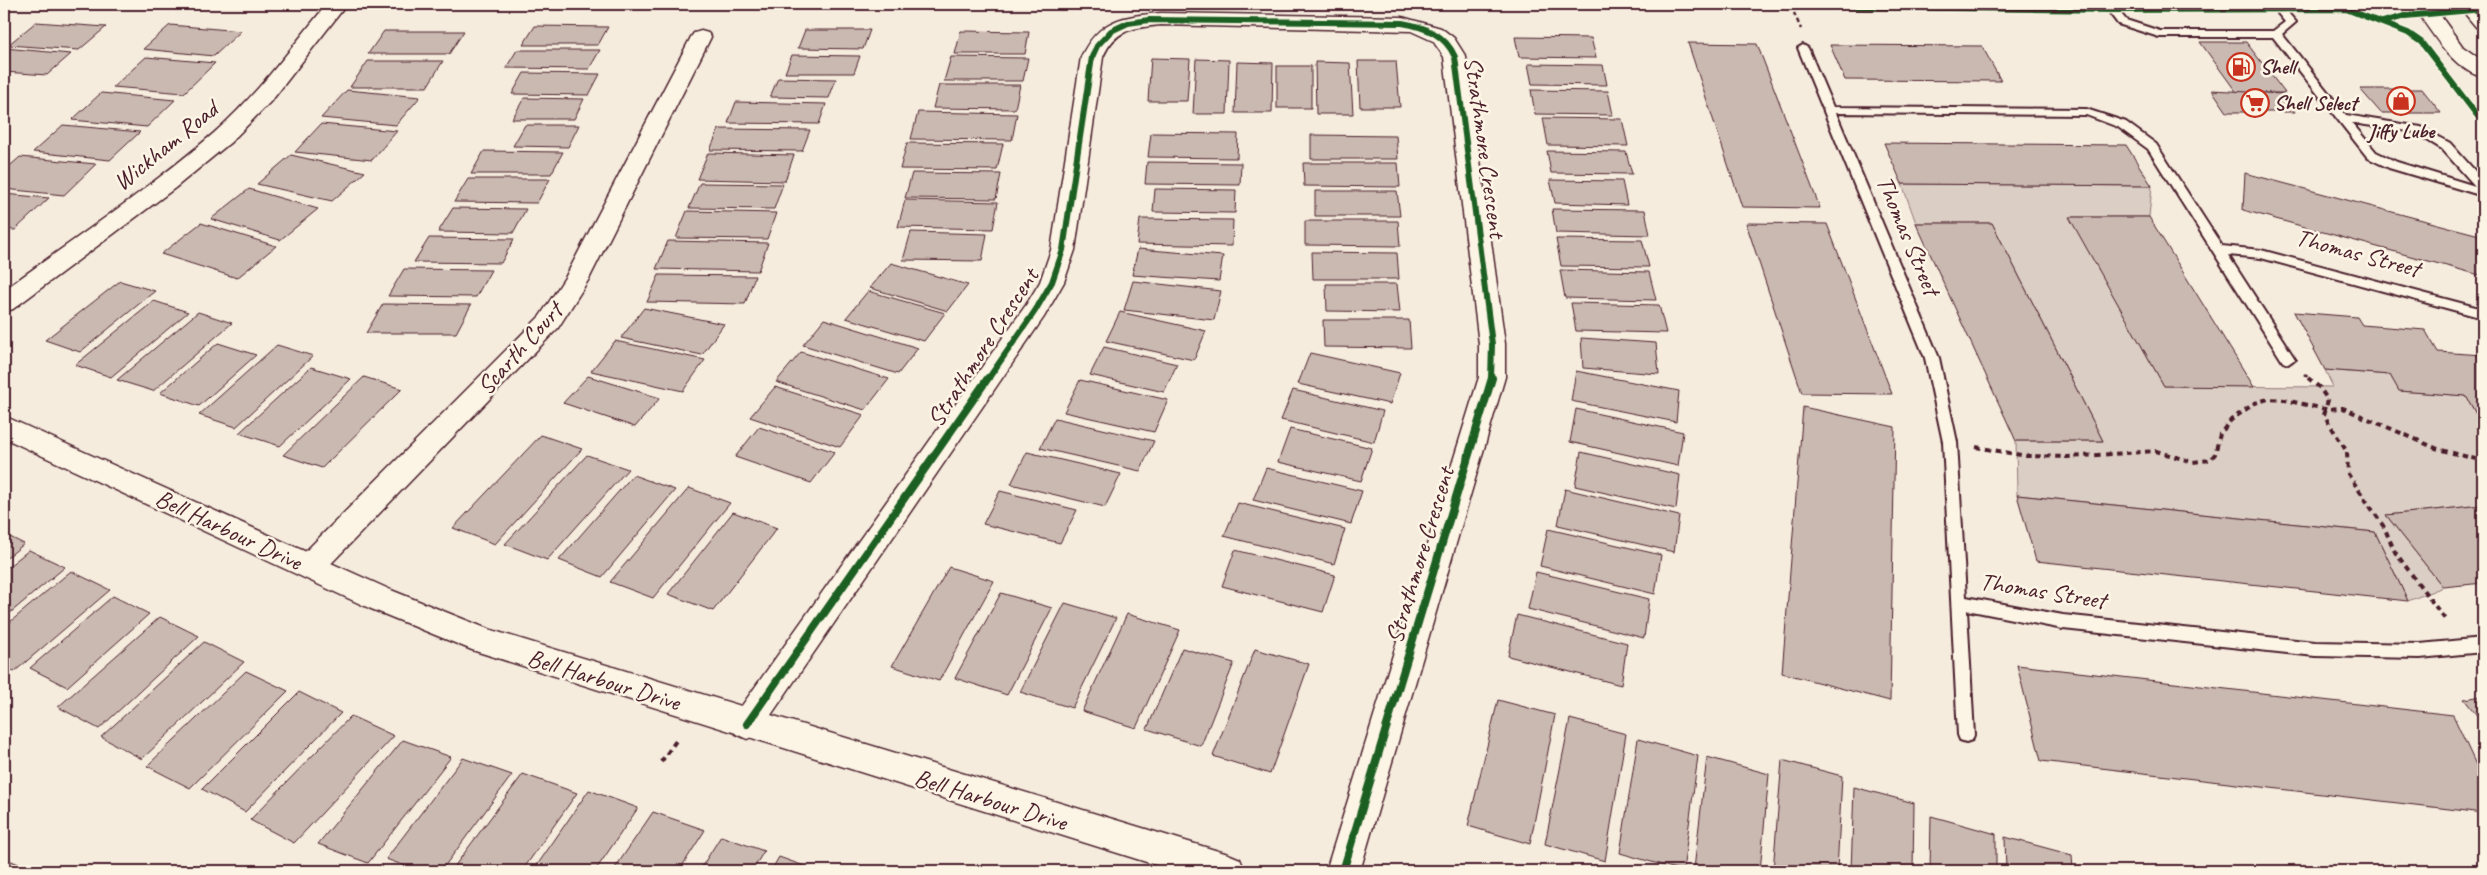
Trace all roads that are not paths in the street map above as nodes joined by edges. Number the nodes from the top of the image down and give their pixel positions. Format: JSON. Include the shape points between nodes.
{"nodes":[{"id":1,"x":337,"y":4,"type":"edge"},
{"id":2,"x":2108,"y":4,"type":"edge"},
{"id":3,"x":2276,"y":4,"type":"edge"},
{"id":4,"x":2422,"y":4,"type":"edge"},
{"id":5,"x":2468,"y":4,"type":"edge"},
{"id":6,"x":2483,"y":24,"type":"edge"},
{"id":7,"x":2276,"y":34,"type":"junction"},
{"id":8,"x":701,"y":37,"type":"dead end"},
{"id":9,"x":1803,"y":48,"type":"road end"},
{"id":10,"x":2483,"y":71,"type":"edge"},
{"id":11,"x":1829,"y":110,"type":"junction"},
{"id":12,"x":2342,"y":118,"type":"junction"},
{"id":13,"x":2483,"y":187,"type":"edge"},
{"id":14,"x":2483,"y":192,"type":"edge"},
{"id":15,"x":2218,"y":250,"type":"junction"},
{"id":16,"x":4,"y":303,"type":"edge"},
{"id":17,"x":2483,"y":313,"type":"edge"},
{"id":18,"x":2288,"y":359,"type":"road end"},
{"id":19,"x":4,"y":426,"type":"edge"},
{"id":20,"x":310,"y":566,"type":"junction"},
{"id":21,"x":1958,"y":602,"type":"junction"},
{"id":22,"x":2483,"y":645,"type":"edge"},
{"id":23,"x":747,"y":724,"type":"junction"},
{"id":24,"x":1966,"y":735,"type":"dead end"},
{"id":25,"x":1228,"y":871,"type":"edge"},
{"id":26,"x":1343,"y":871,"type":"edge"}],
"edges":[{"from":1,"to":16,"type":"street","name":"Wickham Road","via":[[264,94],[223,137],[167,183]]},
{"from":2,"to":7,"type":"lane","via":[[2122,22],[2159,34]]},
{"from":3,"to":7,"type":"lane","via":[[2291,22]]},
{"from":4,"to":10,"type":"street","via":[[2456,51]]},
{"from":5,"to":6,"type":"street"},
{"from":7,"to":12,"type":"lane"},
{"from":8,"to":20,"type":"street","name":"Scarth Court","via":[[577,279],[549,322]]},
{"from":9,"to":11,"type":"lane","name":"Thomas Street"},
{"from":11,"to":15,"type":"lane","via":[[2086,112],[2104,116],[2138,132],[2152,146]]},
{"from":11,"to":21,"type":"lane","name":"Thomas Street","via":[[1932,358],[1950,442]]},
{"from":12,"to":13,"type":"lane","via":[[2417,129],[2446,146]]},
{"from":12,"to":14,"type":"lane","via":[[2372,155],[2393,165]]},
{"from":15,"to":17,"type":"lane","name":"Thomas Street","via":[[2261,254]]},
{"from":15,"to":18,"type":"lane"},
{"from":19,"to":20,"type":"street","name":"Bell Harbour Drive"},
{"from":20,"to":23,"type":"street","name":"Bell Harbour Drive","via":[[483,641]]},
{"from":21,"to":22,"type":"lane","name":"Thomas Street","via":[[2063,622],[2315,649],[2420,652]]},
{"from":21,"to":24,"type":"lane"},
{"from":23,"to":25,"type":"street","name":"Bell Harbour Drive"},
{"from":23,"to":26,"type":"street","name":"Strathmore Crescent","via":[[1052,282],[1063,250],[1092,57],[1097,42],[1105,33],[1122,26],[1161,19],[1402,23],[1420,26],[1443,37],[1452,46],[1456,57],[1492,344],[1492,377]]}]}
